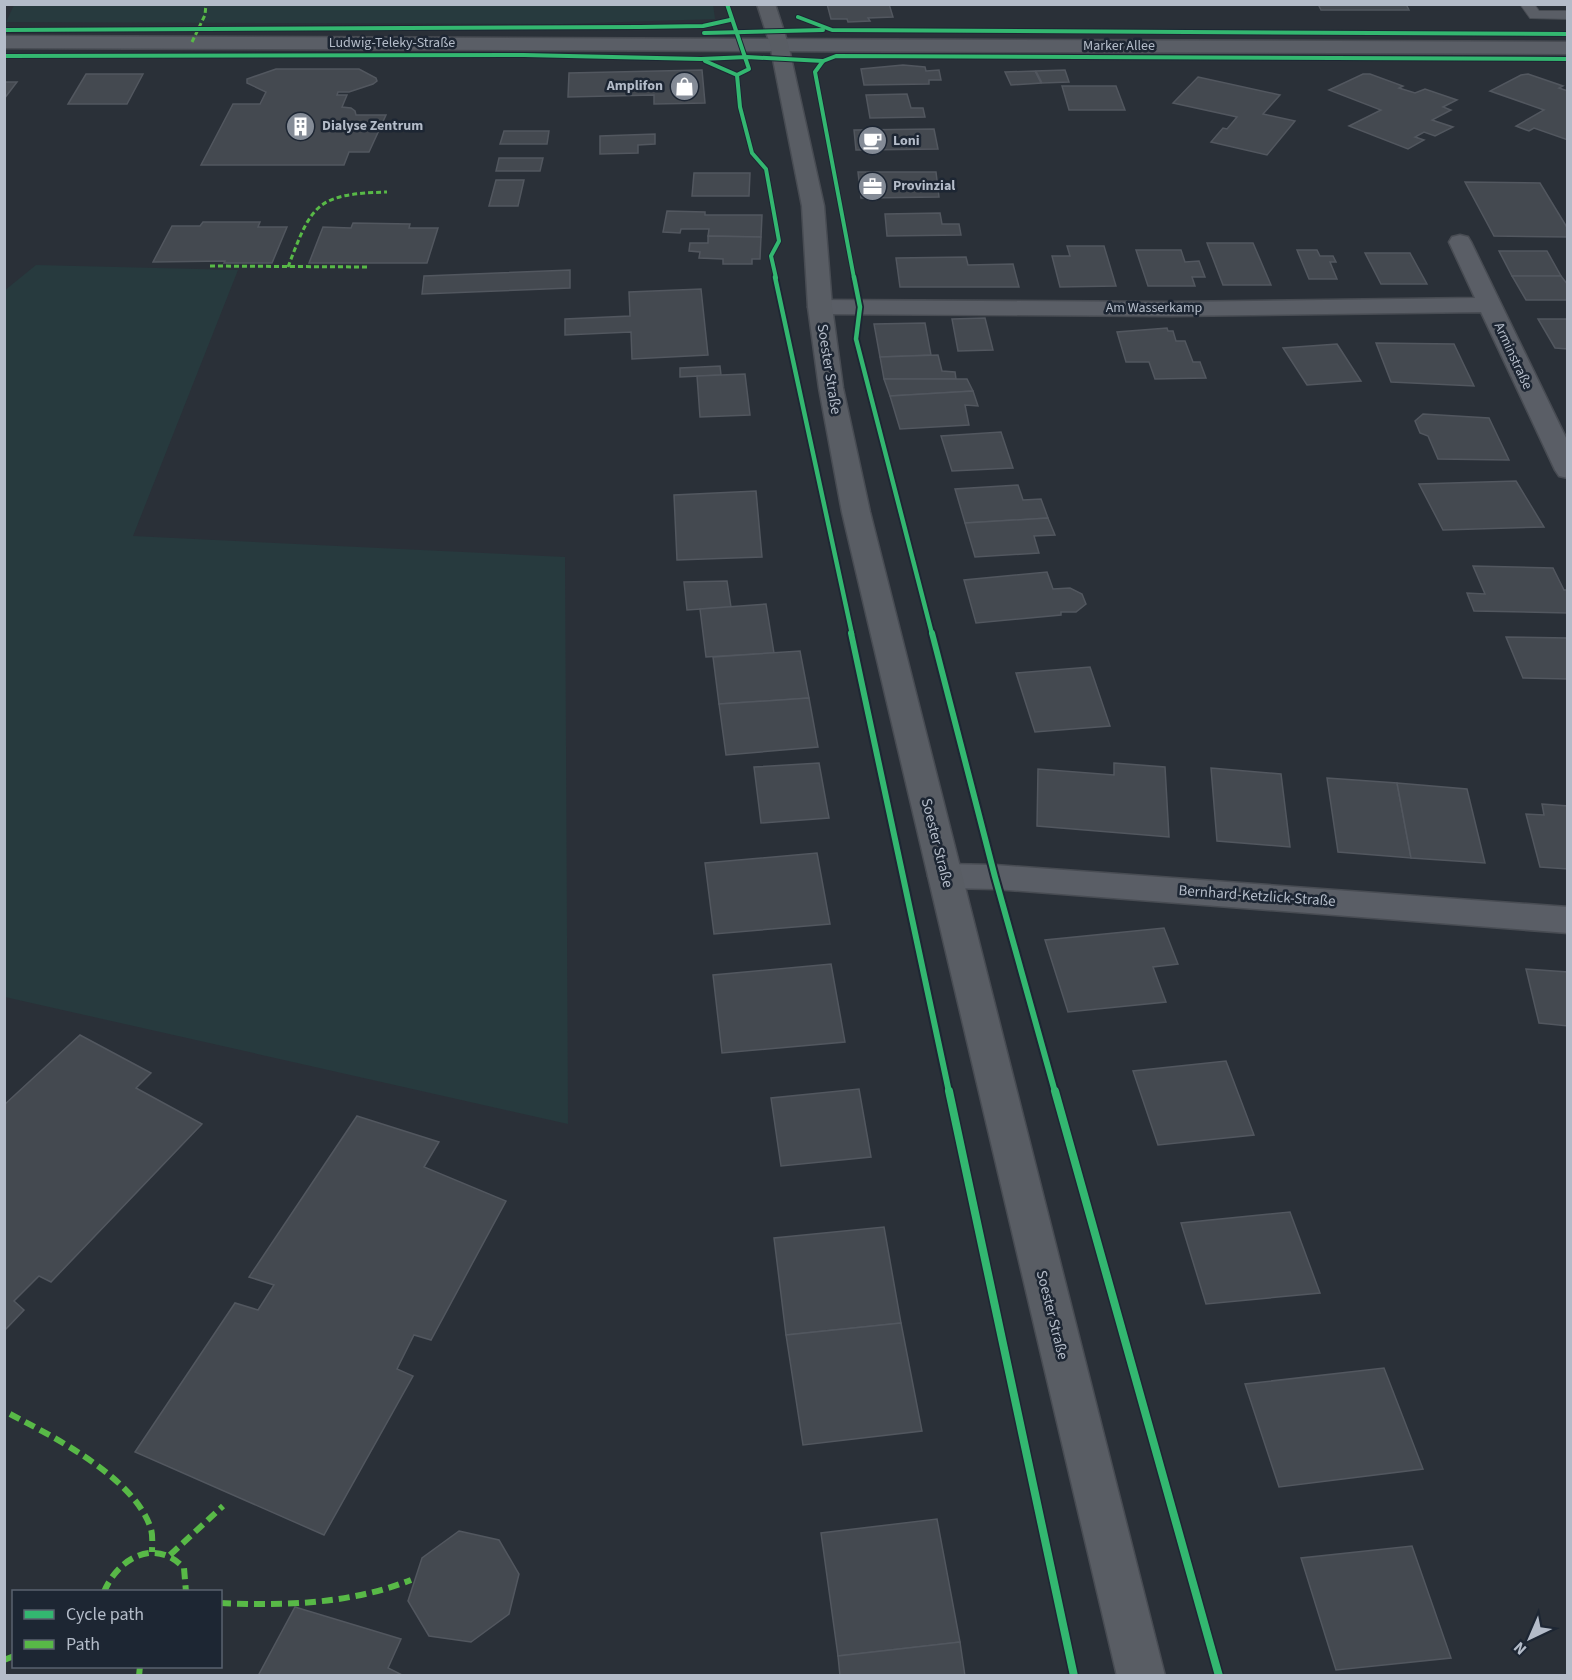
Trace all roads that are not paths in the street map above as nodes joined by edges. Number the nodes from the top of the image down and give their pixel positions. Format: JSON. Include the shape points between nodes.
{"nodes":[{"id":1,"x":766,"y":4,"type":"edge"},
{"id":2,"x":1527,"y":4,"type":"edge"},
{"id":3,"x":1568,"y":15,"type":"edge"},
{"id":4,"x":4,"y":42,"type":"edge"},
{"id":5,"x":779,"y":44,"type":"junction"},
{"id":6,"x":1568,"y":48,"type":"edge"},
{"id":7,"x":1460,"y":242,"type":"dead end"},
{"id":8,"x":1489,"y":305,"type":"junction"},
{"id":9,"x":820,"y":307,"type":"junction"},
{"id":10,"x":1568,"y":470,"type":"edge"},
{"id":11,"x":945,"y":876,"type":"junction"},
{"id":12,"x":1568,"y":920,"type":"edge"},
{"id":13,"x":1141,"y":1676,"type":"edge"}],
"edges":[{"from":1,"to":5,"type":"main road","name":"Soester Straße"},
{"from":2,"to":3,"type":"lane","via":[[1535,15]]},
{"from":4,"to":5,"type":"street","name":"Ludwig-Teleky-Straße"},
{"from":5,"to":6,"type":"street","name":"Marker Allee"},
{"from":5,"to":9,"type":"main road","name":"Soester Straße","via":[[813,206]]},
{"from":7,"to":8,"type":"street","name":"Arminstraße"},
{"from":8,"to":9,"type":"street","name":"Am Wasserkamp","via":[[1173,309]]},
{"from":8,"to":10,"type":"street","name":"Arminstraße"},
{"from":9,"to":11,"type":"main road","name":"Soester Straße","via":[[831,388],[856,512]]},
{"from":11,"to":12,"type":"street","name":"Bernhard-Ketzlick-Straße","via":[[1019,878]]},
{"from":11,"to":13,"type":"main road","name":"Soester Straße"}]}
